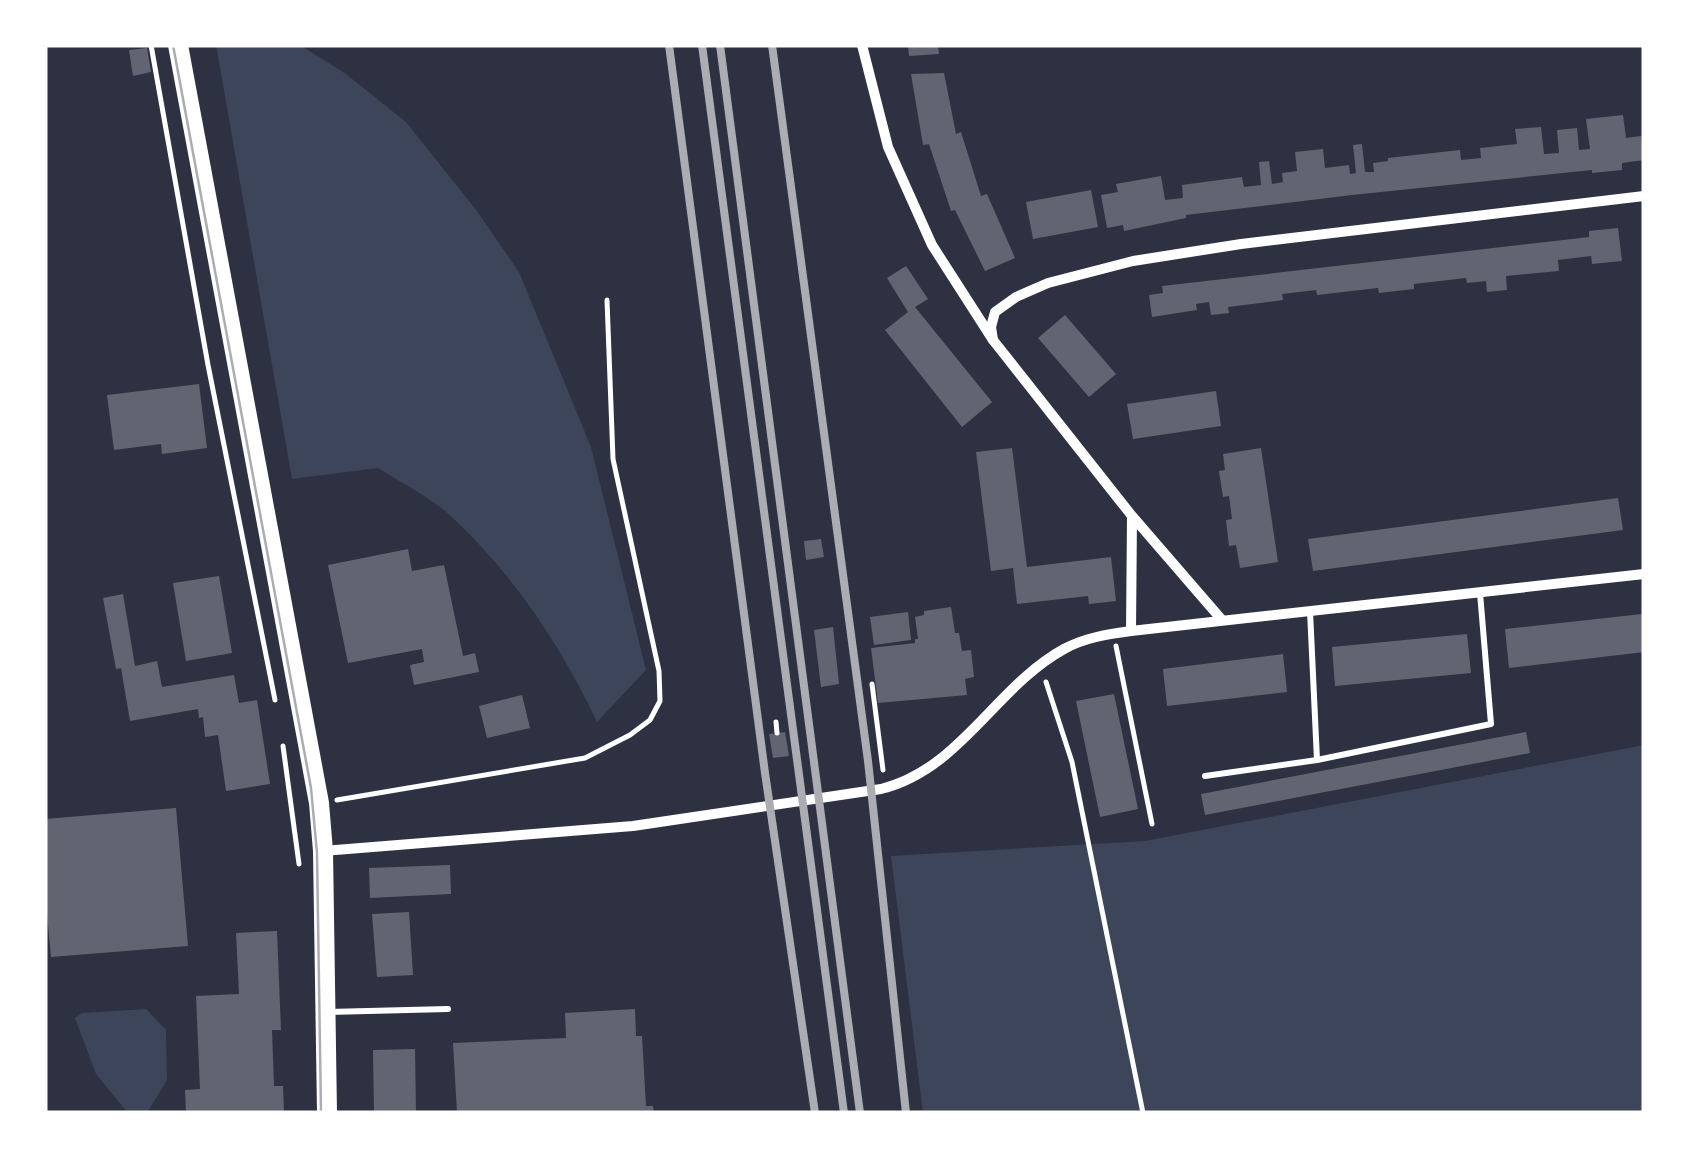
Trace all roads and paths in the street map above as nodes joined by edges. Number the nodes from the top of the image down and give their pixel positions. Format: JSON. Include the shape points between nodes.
{"nodes":[{"id":1,"x":151,"y":45,"type":"edge"},
{"id":2,"x":178,"y":45,"type":"edge"},
{"id":3,"x":862,"y":45,"type":"edge"},
{"id":4,"x":1644,"y":196,"type":"edge"},
{"id":5,"x":607,"y":300,"type":"dead end"},
{"id":6,"x":993,"y":340,"type":"junction"},
{"id":7,"x":1132,"y":516,"type":"junction"},
{"id":8,"x":1644,"y":574,"type":"edge"},
{"id":9,"x":1480,"y":593,"type":"junction"},
{"id":10,"x":1310,"y":611,"type":"junction"},
{"id":11,"x":1222,"y":620,"type":"junction"},
{"id":12,"x":1131,"y":631,"type":"junction"},
{"id":13,"x":1114,"y":634,"type":"junction"},
{"id":14,"x":1040,"y":666,"type":"junction"},
{"id":15,"x":872,"y":684,"type":"dead end"},
{"id":16,"x":275,"y":703,"type":"dead end"},
{"id":17,"x":776,"y":722,"type":"dead end"},
{"id":18,"x":777,"y":733,"type":"dead end"},
{"id":19,"x":282,"y":736,"type":"dead end"},
{"id":20,"x":1317,"y":760,"type":"junction"},
{"id":21,"x":1206,"y":776,"type":"dead end"},
{"id":22,"x":885,"y":788,"type":"junction"},
{"id":23,"x":319,"y":803,"type":"junction"},
{"id":24,"x":1152,"y":824,"type":"dead end"},
{"id":25,"x":323,"y":851,"type":"junction"},
{"id":26,"x":299,"y":867,"type":"dead end"},
{"id":27,"x":448,"y":1009,"type":"dead end"},
{"id":28,"x":326,"y":1012,"type":"junction"},
{"id":29,"x":327,"y":1113,"type":"edge"},
{"id":30,"x":1143,"y":1113,"type":"edge"}],
"edges":[{"from":1,"to":16,"type":"path"},
{"from":2,"to":23,"type":"main road"},
{"from":3,"to":6,"type":"street","via":[[888,146],[910,200]]},
{"from":4,"to":6,"type":"street","via":[[1133,261],[1016,297],[995,312]]},
{"from":5,"to":23,"type":"path","via":[[613,459],[659,671],[656,710],[641,728],[585,758]]},
{"from":6,"to":7,"type":"street"},
{"from":7,"to":11,"type":"street"},
{"from":7,"to":12,"type":"street"},
{"from":8,"to":9,"type":"street"},
{"from":9,"to":10,"type":"street"},
{"from":9,"to":20,"type":"lane","via":[[1490,724]]},
{"from":10,"to":11,"type":"street"},
{"from":10,"to":20,"type":"lane"},
{"from":11,"to":12,"type":"street"},
{"from":12,"to":13,"type":"street"},
{"from":13,"to":14,"type":"street","via":[[1079,642]]},
{"from":13,"to":24,"type":"path"},
{"from":14,"to":22,"type":"street","via":[[942,759]]},
{"from":14,"to":30,"type":"path","via":[[1072,762]]},
{"from":15,"to":22,"type":"path"},
{"from":17,"to":18,"type":"path"},
{"from":19,"to":26,"type":"path"},
{"from":20,"to":21,"type":"lane"},
{"from":22,"to":25,"type":"street","via":[[633,826]]},
{"from":23,"to":25,"type":"main road"},
{"from":25,"to":28,"type":"main road"},
{"from":27,"to":28,"type":"lane"},
{"from":28,"to":29,"type":"main road"}]}
